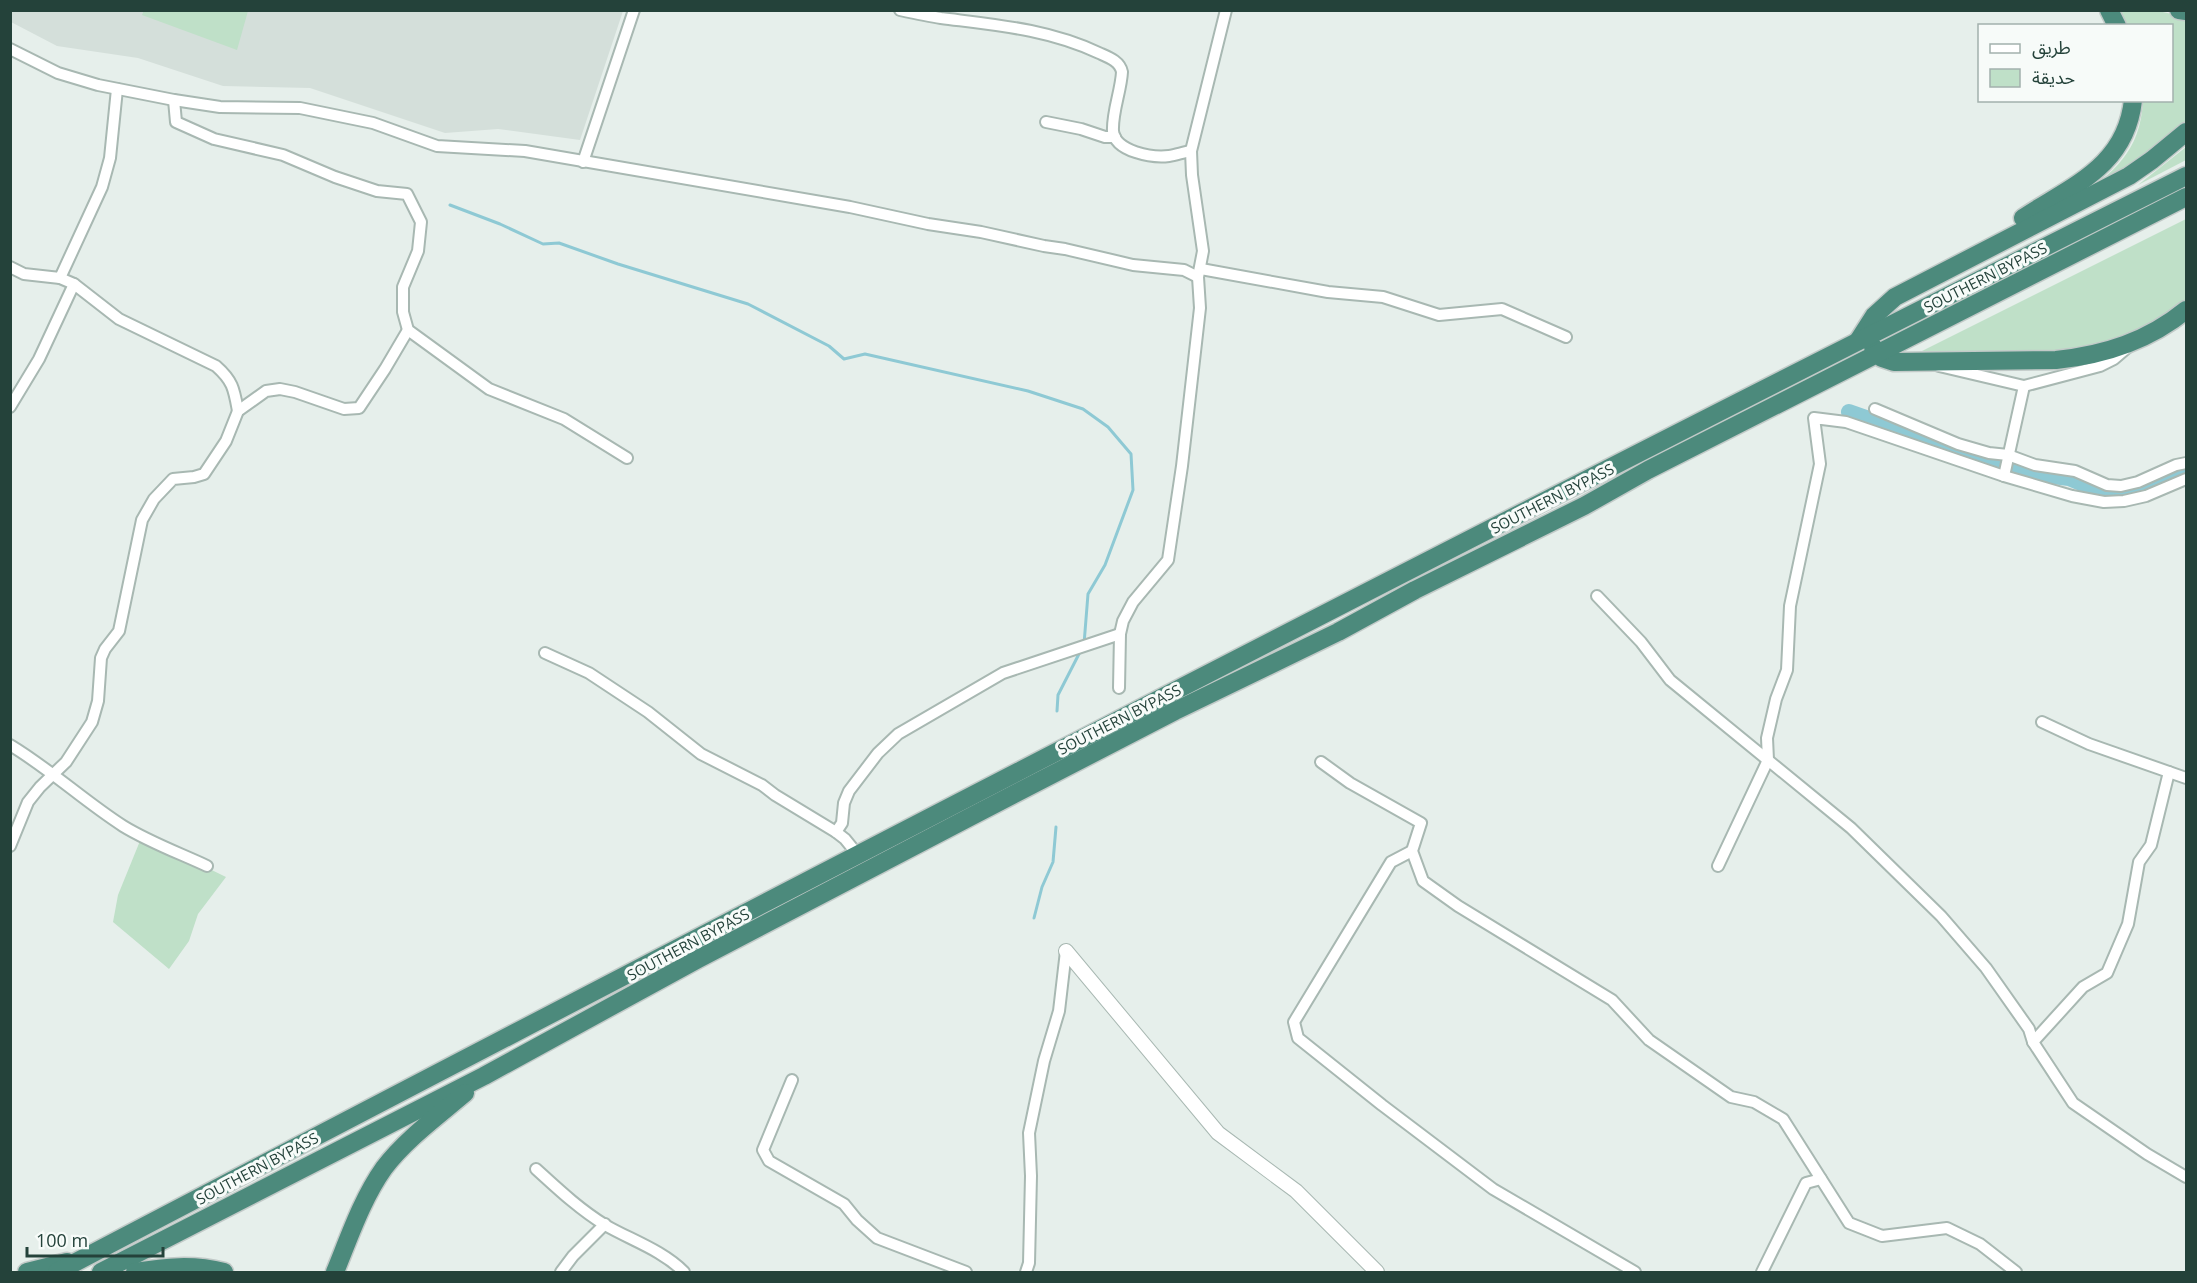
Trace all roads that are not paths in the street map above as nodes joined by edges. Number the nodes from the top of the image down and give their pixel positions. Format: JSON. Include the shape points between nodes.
{"nodes":[{"id":1,"x":634,"y":10,"type":"edge"},
{"id":2,"x":900,"y":10,"type":"edge"},
{"id":3,"x":1226,"y":10,"type":"edge"},
{"id":4,"x":2109,"y":10,"type":"edge"},
{"id":5,"x":2178,"y":10,"type":"edge"},
{"id":6,"x":2187,"y":12,"type":"edge"},
{"id":7,"x":2116,"y":24,"type":"edge"},
{"id":8,"x":10,"y":49,"type":"edge"},
{"id":9,"x":117,"y":89,"type":"junction"},
{"id":10,"x":174,"y":100,"type":"junction"},
{"id":11,"x":2133,"y":102,"type":"edge"},
{"id":12,"x":1046,"y":122,"type":"dead end"},
{"id":13,"x":2187,"y":132,"type":"edge"},
{"id":14,"x":1115,"y":136,"type":"junction"},
{"id":15,"x":1191,"y":151,"type":"junction"},
{"id":16,"x":583,"y":162,"type":"junction"},
{"id":17,"x":2187,"y":176,"type":"edge"},
{"id":18,"x":2187,"y":197,"type":"edge"},
{"id":19,"x":1983,"y":250,"type":"junction"},
{"id":20,"x":10,"y":267,"type":"edge"},
{"id":21,"x":1200,"y":273,"type":"junction"},
{"id":22,"x":60,"y":278,"type":"junction"},
{"id":23,"x":74,"y":284,"type":"junction"},
{"id":24,"x":2187,"y":310,"type":"edge"},
{"id":25,"x":408,"y":330,"type":"junction"},
{"id":26,"x":1566,"y":337,"type":"dead end"},
{"id":27,"x":1863,"y":338,"type":"junction"},
{"id":28,"x":2131,"y":344,"type":"junction"},
{"id":29,"x":1877,"y":354,"type":"junction"},
{"id":30,"x":1928,"y":361,"type":"junction"},
{"id":31,"x":2024,"y":386,"type":"junction"},
{"id":32,"x":10,"y":407,"type":"edge"},
{"id":33,"x":1875,"y":409,"type":"dead end"},
{"id":34,"x":238,"y":411,"type":"junction"},
{"id":35,"x":2008,"y":455,"type":"junction"},
{"id":36,"x":627,"y":458,"type":"dead end"},
{"id":37,"x":2187,"y":463,"type":"edge"},
{"id":38,"x":2004,"y":476,"type":"junction"},
{"id":39,"x":2187,"y":479,"type":"edge"},
{"id":40,"x":1597,"y":596,"type":"dead end"},
{"id":41,"x":1120,"y":634,"type":"junction"},
{"id":42,"x":545,"y":652,"type":"dead end"},
{"id":43,"x":1119,"y":688,"type":"dead end"},
{"id":44,"x":2042,"y":722,"type":"dead end"},
{"id":45,"x":10,"y":745,"type":"edge"},
{"id":46,"x":1768,"y":760,"type":"junction"},
{"id":47,"x":1321,"y":762,"type":"dead end"},
{"id":48,"x":2169,"y":772,"type":"junction"},
{"id":49,"x":54,"y":774,"type":"junction"},
{"id":50,"x":2187,"y":778,"type":"edge"},
{"id":51,"x":836,"y":832,"type":"junction"},
{"id":52,"x":10,"y":846,"type":"edge"},
{"id":53,"x":1412,"y":851,"type":"junction"},
{"id":54,"x":858,"y":855,"type":"junction"},
{"id":55,"x":207,"y":866,"type":"dead end"},
{"id":56,"x":1718,"y":866,"type":"dead end"},
{"id":57,"x":1066,"y":951,"type":"joint"},
{"id":58,"x":2033,"y":1042,"type":"junction"},
{"id":59,"x":483,"y":1076,"type":"junction"},
{"id":60,"x":792,"y":1080,"type":"dead end"},
{"id":61,"x":536,"y":1168,"type":"dead end"},
{"id":62,"x":2187,"y":1177,"type":"edge"},
{"id":63,"x":1821,"y":1179,"type":"junction"},
{"id":64,"x":604,"y":1224,"type":"junction"},
{"id":65,"x":89,"y":1256,"type":"junction"},
{"id":66,"x":27,"y":1272,"type":"edge"},
{"id":67,"x":57,"y":1272,"type":"edge"},
{"id":68,"x":101,"y":1272,"type":"edge"},
{"id":69,"x":135,"y":1272,"type":"edge"},
{"id":70,"x":224,"y":1272,"type":"edge"},
{"id":71,"x":335,"y":1272,"type":"edge"},
{"id":72,"x":561,"y":1272,"type":"edge"},
{"id":73,"x":684,"y":1272,"type":"edge"},
{"id":74,"x":966,"y":1272,"type":"edge"},
{"id":75,"x":1026,"y":1272,"type":"edge"},
{"id":76,"x":1377,"y":1272,"type":"edge"},
{"id":77,"x":1635,"y":1272,"type":"edge"},
{"id":78,"x":1762,"y":1272,"type":"edge"},
{"id":79,"x":2016,"y":1272,"type":"edge"}],
"edges":[{"from":1,"to":16,"type":"street"},
{"from":2,"to":14,"type":"street","via":[[1063,38],[1112,59],[1122,67]]},
{"from":3,"to":15,"type":"street"},
{"from":4,"to":7,"type":"highway"},
{"from":5,"to":6,"type":"highway"},
{"from":8,"to":9,"type":"street","via":[[58,73]]},
{"from":9,"to":10,"type":"street"},
{"from":9,"to":22,"type":"street","via":[[110,158],[102,187]]},
{"from":10,"to":16,"type":"street","via":[[220,107],[300,108],[373,123],[437,146],[525,151]]},
{"from":10,"to":25,"type":"street","via":[[176,122],[213,139],[283,155],[377,191],[407,194],[421,222],[418,251],[403,287]]},
{"from":11,"to":19,"type":"highway","via":[[2127,131],[2100,168],[2016,223]]},
{"from":12,"to":14,"type":"street"},
{"from":13,"to":19,"type":"highway","via":[[2129,176]]},
{"from":14,"to":15,"type":"street","via":[[1124,147],[1155,156]]},
{"from":15,"to":21,"type":"street","via":[[1203,250]]},
{"from":16,"to":21,"type":"street","via":[[850,207],[1133,265]]},
{"from":17,"to":27,"type":"highway","name":"SOUTHERN BYPASS"},
{"from":18,"to":29,"type":"highway","name":"SOUTHERN BYPASS"},
{"from":19,"to":27,"type":"highway","via":[[1895,297],[1874,316]]},
{"from":20,"to":22,"type":"street"},
{"from":21,"to":26,"type":"street","via":[[1383,297],[1438,315],[1502,309]]},
{"from":21,"to":41,"type":"street","via":[[1190,405],[1168,560],[1133,602]]},
{"from":22,"to":23,"type":"street"},
{"from":23,"to":32,"type":"street","via":[[39,359]]},
{"from":23,"to":34,"type":"street","via":[[119,319],[216,366],[233,386]]},
{"from":24,"to":28,"type":"highway"},
{"from":25,"to":34,"type":"street","via":[[359,408],[344,409],[280,388],[266,391]]},
{"from":25,"to":36,"type":"street","via":[[489,390],[564,419]]},
{"from":27,"to":29,"type":"highway"},
{"from":27,"to":54,"type":"highway","name":"SOUTHERN BYPASS"},
{"from":28,"to":30,"type":"highway","via":[[2056,360]]},
{"from":28,"to":31,"type":"street","via":[[2100,366]]},
{"from":29,"to":30,"type":"highway","via":[[1894,362]]},
{"from":29,"to":59,"type":"highway","name":"SOUTHERN BYPASS","via":[[1338,632],[1175,711],[698,959]]},
{"from":30,"to":31,"type":"street","via":[[1954,371]]},
{"from":31,"to":35,"type":"street"},
{"from":33,"to":35,"type":"street","via":[[1958,444]]},
{"from":34,"to":49,"type":"street","via":[[226,441],[204,474],[169,481],[147,510],[118,632],[101,658],[95,715],[66,762]]},
{"from":35,"to":37,"type":"street","via":[[2121,486]]},
{"from":35,"to":38,"type":"street"},
{"from":38,"to":39,"type":"street","via":[[2104,502],[2145,496]]},
{"from":38,"to":46,"type":"street","via":[[1846,422],[1814,417],[1820,464],[1790,606],[1787,670],[1767,738]]},
{"from":40,"to":46,"type":"street","via":[[1641,642],[1670,680]]},
{"from":41,"to":43,"type":"street"},
{"from":41,"to":51,"type":"street","via":[[1003,673],[898,734],[849,791],[842,824]]},
{"from":42,"to":51,"type":"street","via":[[589,673],[701,754],[762,785]]},
{"from":44,"to":48,"type":"street","via":[[2089,744]]},
{"from":45,"to":49,"type":"street"},
{"from":46,"to":56,"type":"street"},
{"from":46,"to":58,"type":"street","via":[[1851,828],[1941,916],[1986,968],[2029,1029]]},
{"from":47,"to":53,"type":"street","via":[[1421,823]]},
{"from":48,"to":50,"type":"street"},
{"from":48,"to":58,"type":"street","via":[[2151,845],[2139,862],[2128,924],[2107,973],[2083,987]]},
{"from":49,"to":52,"type":"street","via":[[28,802]]},
{"from":49,"to":55,"type":"street","via":[[125,827]]},
{"from":51,"to":54,"type":"street"},
{"from":53,"to":63,"type":"street","via":[[1423,881],[1612,1000],[1649,1041],[1731,1097],[1754,1102],[1783,1119]]},
{"from":53,"to":77,"type":"street","via":[[1391,862],[1294,1022],[1298,1038],[1493,1189]]},
{"from":54,"to":65,"type":"highway","name":"SOUTHERN BYPASS"},
{"from":57,"to":75,"type":"street","via":[[1059,1011],[1029,1133]]},
{"from":57,"to":76,"type":"street","via":[[1218,1133],[1296,1191]]},
{"from":58,"to":62,"type":"street","via":[[2073,1103]]},
{"from":59,"to":68,"type":"highway","name":"SOUTHERN BYPASS"},
{"from":59,"to":71,"type":"highway","via":[[385,1167],[362,1208]]},
{"from":60,"to":74,"type":"street","via":[[763,1150],[769,1161],[844,1204],[877,1238]]},
{"from":61,"to":64,"type":"street"},
{"from":63,"to":78,"type":"street","via":[[1806,1183]]},
{"from":63,"to":79,"type":"street","via":[[1849,1223],[1882,1236],[1947,1228],[1980,1245]]},
{"from":64,"to":72,"type":"street"},
{"from":64,"to":73,"type":"street"},
{"from":65,"to":66,"type":"highway"},
{"from":65,"to":67,"type":"highway","name":"SOUTHERN BYPASS"},
{"from":69,"to":70,"type":"highway","via":[[174,1267]]}]}
